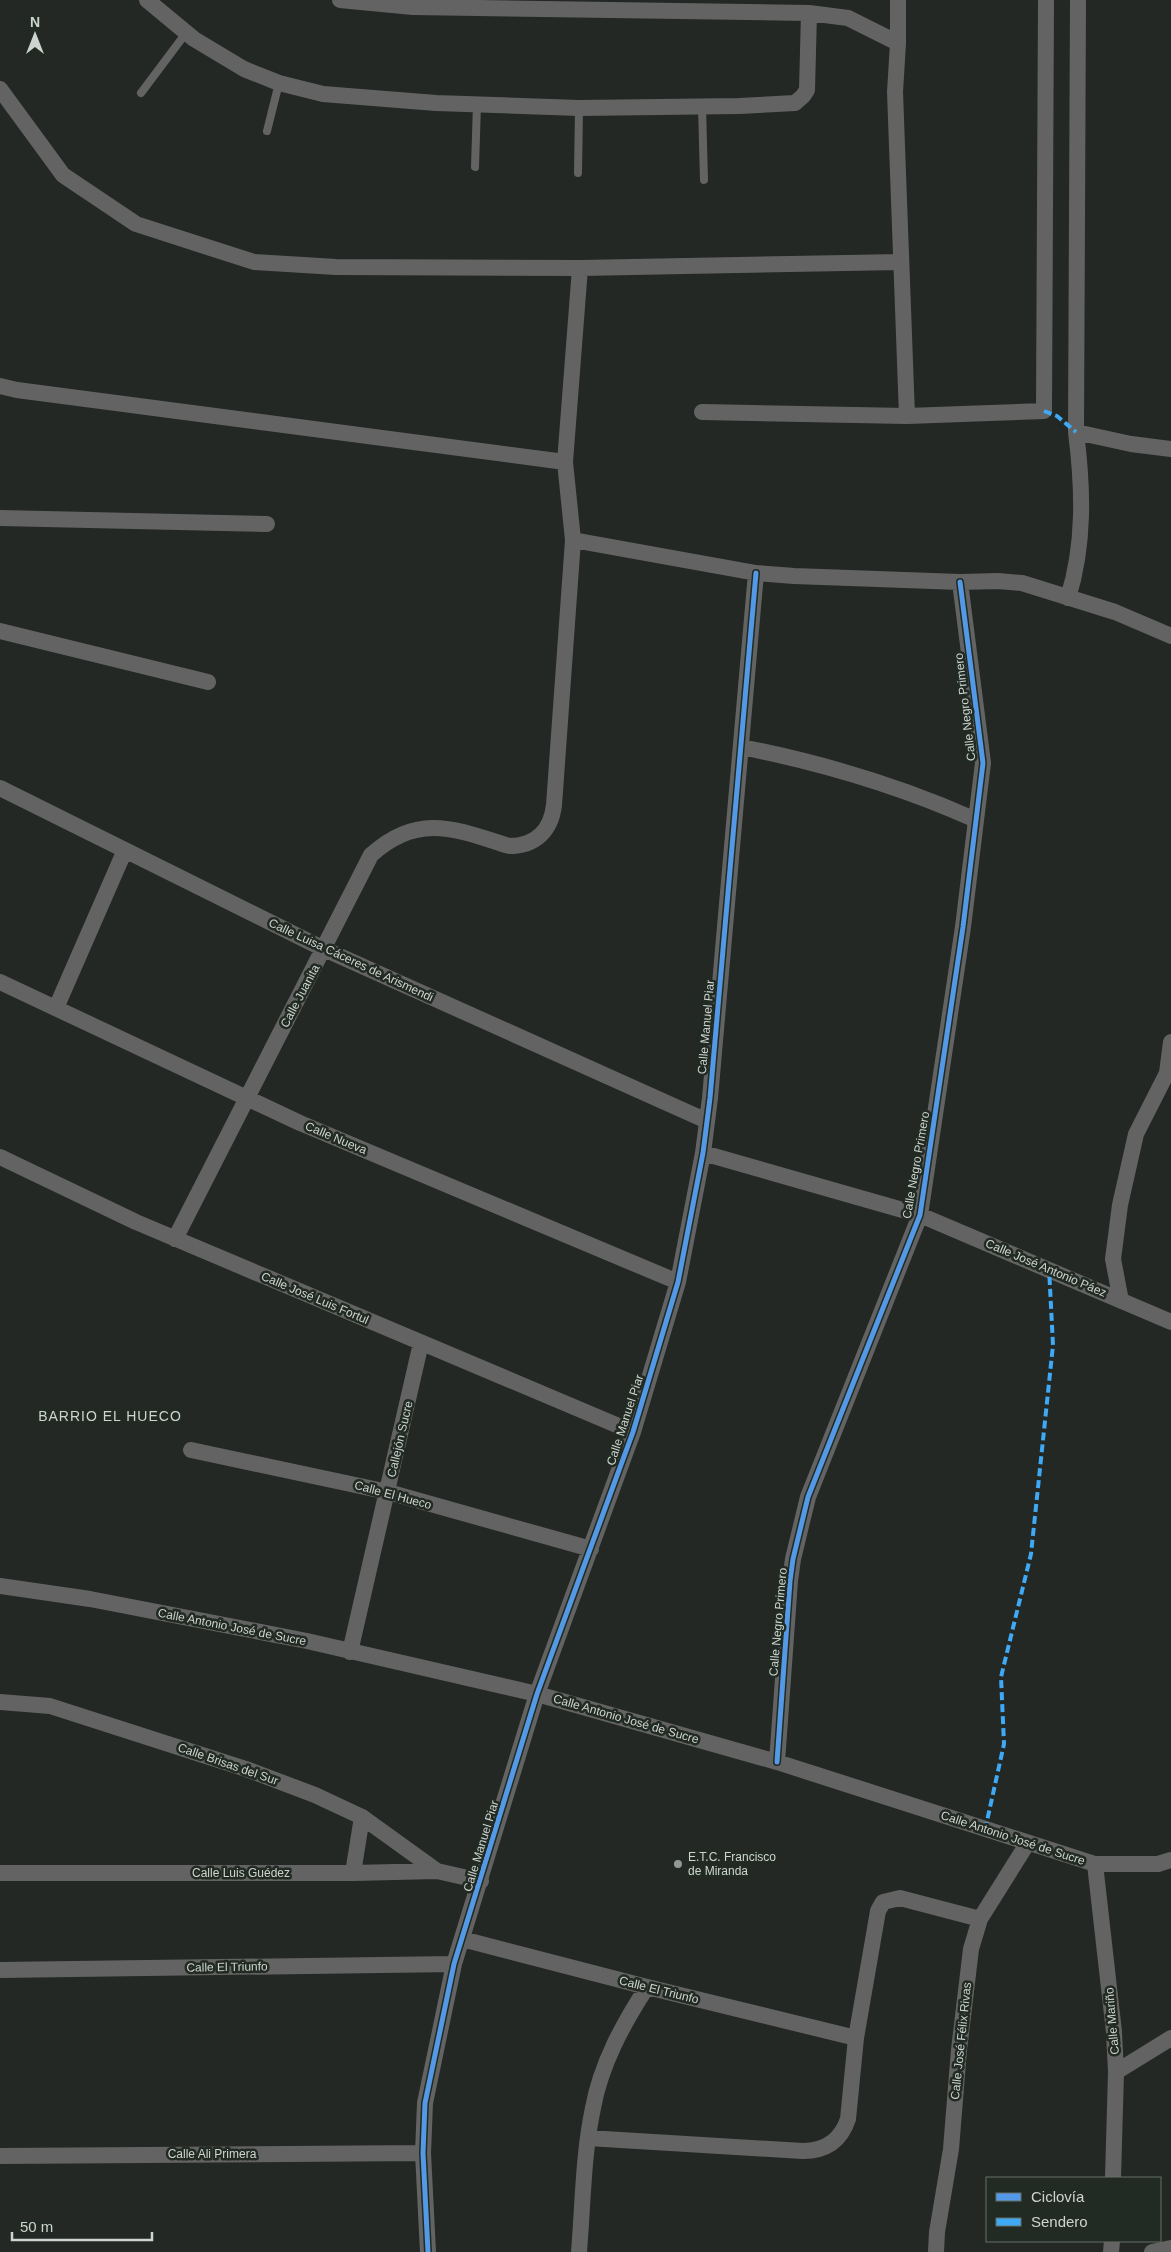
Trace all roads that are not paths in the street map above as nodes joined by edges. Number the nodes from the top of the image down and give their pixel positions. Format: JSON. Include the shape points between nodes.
{"nodes":[{"id":1,"x":147,"y":0,"type":"edge"},
{"id":2,"x":340,"y":0,"type":"edge"},
{"id":3,"x":898,"y":0,"type":"edge"},
{"id":4,"x":1046,"y":0,"type":"edge"},
{"id":5,"x":1078,"y":0,"type":"edge"},
{"id":6,"x":644,"y":5,"type":"edge"},
{"id":7,"x":673,"y":5,"type":"edge"},
{"id":8,"x":809,"y":13,"type":"junction"},
{"id":9,"x":186,"y":33,"type":"junction"},
{"id":10,"x":898,"y":44,"type":"junction"},
{"id":11,"x":279,"y":83,"type":"junction"},
{"id":12,"x":0,"y":89,"type":"edge"},
{"id":13,"x":141,"y":93,"type":"dead end"},
{"id":14,"x":477,"y":104,"type":"junction"},
{"id":15,"x":702,"y":107,"type":"junction"},
{"id":16,"x":579,"y":108,"type":"junction"},
{"id":17,"x":267,"y":131,"type":"dead end"},
{"id":18,"x":475,"y":167,"type":"dead end"},
{"id":19,"x":578,"y":173,"type":"dead end"},
{"id":20,"x":704,"y":180,"type":"dead end"},
{"id":21,"x":900,"y":262,"type":"junction"},
{"id":22,"x":580,"y":268,"type":"junction"},
{"id":23,"x":0,"y":386,"type":"edge"},
{"id":24,"x":702,"y":412,"type":"dead end"},
{"id":25,"x":907,"y":416,"type":"junction"},
{"id":26,"x":1076,"y":432,"type":"junction"},
{"id":27,"x":1171,"y":449,"type":"edge"},
{"id":28,"x":565,"y":462,"type":"junction"},
{"id":29,"x":0,"y":518,"type":"edge"},
{"id":30,"x":267,"y":524,"type":"dead end"},
{"id":31,"x":573,"y":540,"type":"junction"},
{"id":32,"x":756,"y":572,"type":"junction"},
{"id":33,"x":960,"y":582,"type":"junction"},
{"id":34,"x":1068,"y":598,"type":"junction"},
{"id":35,"x":0,"y":631,"type":"edge"},
{"id":36,"x":1171,"y":636,"type":"edge"},
{"id":37,"x":208,"y":682,"type":"dead end"},
{"id":38,"x":741,"y":747,"type":"junction"},
{"id":39,"x":0,"y":788,"type":"edge"},
{"id":40,"x":976,"y":820,"type":"junction"},
{"id":41,"x":125,"y":850,"type":"junction"},
{"id":42,"x":324,"y":950,"type":"junction"},
{"id":43,"x":0,"y":982,"type":"edge"},
{"id":44,"x":56,"y":1008,"type":"junction"},
{"id":45,"x":1171,"y":1042,"type":"edge"},
{"id":46,"x":1169,"y":1074,"type":"edge"},
{"id":47,"x":247,"y":1098,"type":"junction"},
{"id":48,"x":707,"y":1121,"type":"junction"},
{"id":49,"x":703,"y":1153,"type":"junction"},
{"id":50,"x":0,"y":1156,"type":"edge"},
{"id":51,"x":920,"y":1215,"type":"junction"},
{"id":52,"x":175,"y":1239,"type":"junction"},
{"id":53,"x":678,"y":1282,"type":"junction"},
{"id":54,"x":1121,"y":1301,"type":"junction"},
{"id":55,"x":1171,"y":1322,"type":"edge"},
{"id":56,"x":421,"y":1343,"type":"junction"},
{"id":57,"x":633,"y":1432,"type":"junction"},
{"id":58,"x":191,"y":1450,"type":"dead end"},
{"id":59,"x":388,"y":1492,"type":"junction"},
{"id":60,"x":591,"y":1550,"type":"junction"},
{"id":61,"x":0,"y":1586,"type":"edge"},
{"id":62,"x":350,"y":1652,"type":"junction"},
{"id":63,"x":537,"y":1694,"type":"junction"},
{"id":64,"x":0,"y":1702,"type":"edge"},
{"id":65,"x":777,"y":1762,"type":"junction"},
{"id":66,"x":362,"y":1817,"type":"junction"},
{"id":67,"x":1027,"y":1844,"type":"junction"},
{"id":68,"x":1171,"y":1860,"type":"edge"},
{"id":69,"x":1095,"y":1864,"type":"junction"},
{"id":70,"x":437,"y":1871,"type":"junction"},
{"id":71,"x":0,"y":1873,"type":"edge"},
{"id":72,"x":353,"y":1873,"type":"junction"},
{"id":73,"x":481,"y":1881,"type":"junction"},
{"id":74,"x":980,"y":1919,"type":"junction"},
{"id":75,"x":462,"y":1939,"type":"junction"},
{"id":76,"x":454,"y":1964,"type":"junction"},
{"id":77,"x":0,"y":1970,"type":"edge"},
{"id":78,"x":647,"y":1987,"type":"junction"},
{"id":79,"x":856,"y":2038,"type":"junction"},
{"id":80,"x":1171,"y":2038,"type":"edge"},
{"id":81,"x":1116,"y":2072,"type":"junction"},
{"id":82,"x":588,"y":2138,"type":"junction"},
{"id":83,"x":423,"y":2152,"type":"junction"},
{"id":84,"x":0,"y":2156,"type":"edge"},
{"id":85,"x":1113,"y":2177,"type":"edge"},
{"id":86,"x":1171,"y":2248,"type":"edge"},
{"id":87,"x":428,"y":2252,"type":"edge"},
{"id":88,"x":579,"y":2252,"type":"edge"},
{"id":89,"x":936,"y":2252,"type":"edge"},
{"id":90,"x":1152,"y":2252,"type":"edge"}],
"edges":[{"from":1,"to":9,"type":"street"},
{"from":2,"to":6,"type":"street","via":[[413,7]]},
{"from":3,"to":10,"type":"street"},
{"from":4,"to":25,"type":"street","via":[[1044,411]]},
{"from":5,"to":26,"type":"street"},
{"from":6,"to":7,"type":"street"},
{"from":7,"to":8,"type":"street"},
{"from":8,"to":10,"type":"street","via":[[848,18]]},
{"from":8,"to":15,"type":"street","via":[[808,83],[800,100],[795,103]]},
{"from":9,"to":11,"type":"street","via":[[244,69]]},
{"from":9,"to":13,"type":"lane"},
{"from":10,"to":21,"type":"street","via":[[895,92]]},
{"from":11,"to":14,"type":"street","via":[[342,96]]},
{"from":11,"to":17,"type":"lane"},
{"from":12,"to":22,"type":"street","via":[[63,174],[136,224],[254,262],[336,267]]},
{"from":14,"to":16,"type":"street"},
{"from":14,"to":18,"type":"lane"},
{"from":15,"to":16,"type":"street"},
{"from":15,"to":20,"type":"lane"},
{"from":16,"to":19,"type":"lane"},
{"from":21,"to":22,"type":"street"},
{"from":21,"to":25,"type":"street"},
{"from":22,"to":28,"type":"street"},
{"from":23,"to":28,"type":"street"},
{"from":24,"to":25,"type":"street"},
{"from":26,"to":27,"type":"street"},
{"from":26,"to":34,"type":"street","via":[[1081,477],[1080,547]]},
{"from":28,"to":31,"type":"street"},
{"from":29,"to":30,"type":"street"},
{"from":31,"to":32,"type":"street"},
{"from":31,"to":42,"type":"street","name":"Calle Juanita","via":[[553,816],[549,826],[535,840],[518,846],[455,829],[430,827],[392,838],[372,855]]},
{"from":32,"to":33,"type":"street"},
{"from":32,"to":38,"type":"street","name":"Calle Manuel Piar"},
{"from":33,"to":34,"type":"street","via":[[998,580],[1022,583]]},
{"from":33,"to":40,"type":"street","name":"Calle Negro Primero","via":[[983,764]]},
{"from":34,"to":36,"type":"street","via":[[1116,612]]},
{"from":35,"to":37,"type":"street"},
{"from":38,"to":40,"type":"street","via":[[860,775]]},
{"from":38,"to":48,"type":"street","name":"Calle Manuel Piar"},
{"from":39,"to":41,"type":"street","name":"Calle Luisa Cáceres de Arismendi"},
{"from":40,"to":51,"type":"street","name":"Calle Negro Primero"},
{"from":41,"to":42,"type":"street","name":"Calle Luisa Cáceres de Arismendi"},
{"from":41,"to":44,"type":"street"},
{"from":42,"to":47,"type":"street","name":"Calle Juanita"},
{"from":42,"to":48,"type":"street","name":"Calle Luisa Cáceres de Arismendi"},
{"from":43,"to":44,"type":"street","name":"Calle Nueva"},
{"from":44,"to":47,"type":"street","name":"Calle Nueva"},
{"from":45,"to":46,"type":"street"},
{"from":46,"to":54,"type":"street","via":[[1136,1134],[1120,1205],[1113,1259]]},
{"from":47,"to":52,"type":"street","name":"Calle Juanita"},
{"from":47,"to":53,"type":"street","name":"Calle Nueva","via":[[300,1124]]},
{"from":48,"to":49,"type":"street","name":"Calle Manuel Piar"},
{"from":49,"to":51,"type":"street"},
{"from":49,"to":53,"type":"street","name":"Calle Manuel Piar"},
{"from":50,"to":52,"type":"street","name":"Calle José Luis Fortul"},
{"from":51,"to":54,"type":"street","name":"Calle José Antonio Páez"},
{"from":51,"to":65,"type":"street","name":"Calle Negro Primero","via":[[808,1497],[790,1581]]},
{"from":52,"to":56,"type":"street","name":"Calle José Luis Fortul"},
{"from":53,"to":57,"type":"street","name":"Calle Manuel Piar"},
{"from":54,"to":55,"type":"street","name":"Calle José Antonio Páez"},
{"from":56,"to":57,"type":"street","name":"Calle José Luis Fortul"},
{"from":56,"to":59,"type":"street","name":"Callejón Sucre"},
{"from":57,"to":60,"type":"street","name":"Calle Manuel Piar"},
{"from":58,"to":59,"type":"street","name":"Calle El Hueco"},
{"from":59,"to":60,"type":"street","name":"Calle El Hueco"},
{"from":59,"to":62,"type":"street","name":"Callejón Sucre"},
{"from":60,"to":63,"type":"street","name":"Calle Manuel Piar"},
{"from":61,"to":62,"type":"street","name":"Calle Antonio José de Sucre","via":[[90,1599]]},
{"from":62,"to":63,"type":"street","name":"Calle Antonio José de Sucre"},
{"from":63,"to":65,"type":"street","name":"Calle Antonio José de Sucre"},
{"from":63,"to":73,"type":"street","name":"Calle Manuel Piar"},
{"from":64,"to":66,"type":"street","name":"Calle Brisas del Sur","via":[[50,1706],[246,1769]]},
{"from":65,"to":67,"type":"street","name":"Calle Antonio José de Sucre"},
{"from":66,"to":70,"type":"street","name":"Calle Brisas del Sur"},
{"from":66,"to":72,"type":"street"},
{"from":67,"to":69,"type":"street","name":"Calle Antonio José de Sucre"},
{"from":67,"to":74,"type":"street","name":"Calle José Félix Rivas"},
{"from":68,"to":69,"type":"street","name":"Calle Antonio José de Sucre","via":[[1158,1864]]},
{"from":69,"to":81,"type":"street","name":"Calle Mariño"},
{"from":70,"to":72,"type":"street","name":"Calle Luis Guédez"},
{"from":70,"to":73,"type":"street","name":"Calle Luis Guédez"},
{"from":71,"to":72,"type":"street","name":"Calle Luis Guédez"},
{"from":73,"to":75,"type":"street","name":"Calle Manuel Piar"},
{"from":74,"to":79,"type":"street","via":[[900,1898],[883,1902],[878,1911]]},
{"from":74,"to":89,"type":"street","name":"Calle José Félix Rivas","via":[[971,1949],[951,2149]]},
{"from":75,"to":76,"type":"street","name":"Calle Manuel Piar"},
{"from":75,"to":78,"type":"street","name":"Calle El Triunfo"},
{"from":76,"to":77,"type":"street","name":"Calle El Triunfo"},
{"from":76,"to":83,"type":"street","name":"Calle Manuel Piar","via":[[425,2104]]},
{"from":78,"to":79,"type":"street","name":"Calle El Triunfo"},
{"from":78,"to":82,"type":"street","via":[[606,2063]]},
{"from":79,"to":82,"type":"street","via":[[848,2119],[838,2138],[822,2149],[803,2151]]},
{"from":80,"to":81,"type":"street"},
{"from":81,"to":85,"type":"street","name":"Calle Mariño"},
{"from":82,"to":88,"type":"street"},
{"from":83,"to":84,"type":"street","name":"Calle Ali Primera"},
{"from":83,"to":87,"type":"street","name":"Calle Manuel Piar"},
{"from":86,"to":90,"type":"street"}]}
